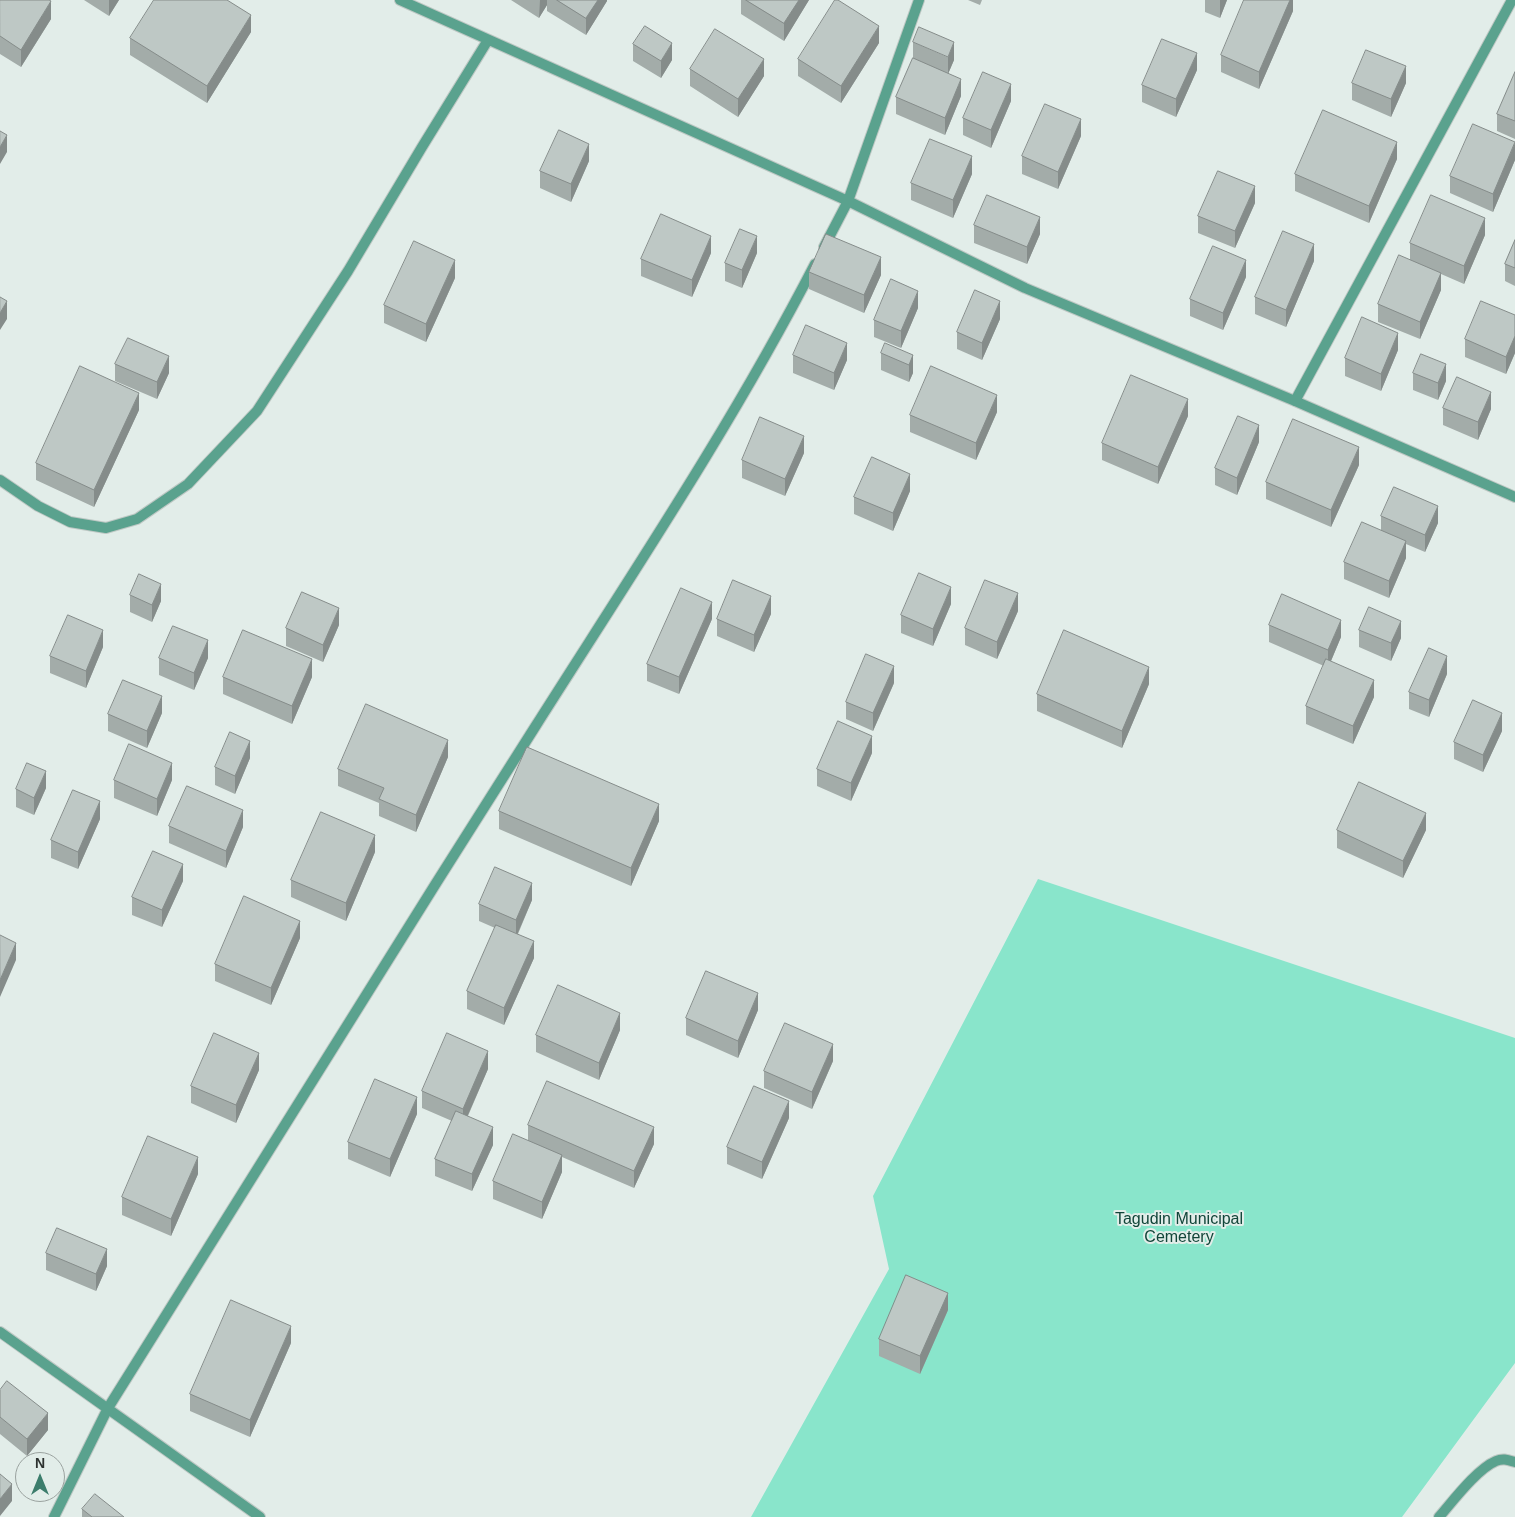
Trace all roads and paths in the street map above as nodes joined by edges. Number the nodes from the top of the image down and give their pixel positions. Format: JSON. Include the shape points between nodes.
{"nodes":[{"id":1,"x":400,"y":0,"type":"edge"},
{"id":2,"x":919,"y":0,"type":"edge"},
{"id":3,"x":1512,"y":0,"type":"edge"},
{"id":4,"x":488,"y":40,"type":"junction"},
{"id":5,"x":848,"y":201,"type":"junction"},
{"id":6,"x":1296,"y":401,"type":"junction"},
{"id":7,"x":0,"y":480,"type":"edge"},
{"id":8,"x":1515,"y":497,"type":"edge"},
{"id":9,"x":0,"y":1332,"type":"edge"},
{"id":10,"x":108,"y":1408,"type":"junction"},
{"id":11,"x":1515,"y":1462,"type":"edge"},
{"id":12,"x":54,"y":1517,"type":"edge"},
{"id":13,"x":260,"y":1517,"type":"edge"},
{"id":14,"x":1439,"y":1517,"type":"edge"}],
"edges":[{"from":1,"to":4,"type":"street"},
{"from":2,"to":5,"type":"street"},
{"from":3,"to":6,"type":"street"},
{"from":4,"to":5,"type":"street"},
{"from":4,"to":7,"type":"street","via":[[348,271],[257,411],[188,484],[137,519],[106,528],[70,522],[38,506]]},
{"from":5,"to":6,"type":"street","via":[[1025,288]]},
{"from":5,"to":10,"type":"street","via":[[741,399],[659,534],[535,726]]},
{"from":6,"to":8,"type":"street"},
{"from":9,"to":10,"type":"street"},
{"from":10,"to":12,"type":"street"},
{"from":10,"to":13,"type":"street"},
{"from":11,"to":14,"type":"street","via":[[1495,1461],[1474,1478]]}]}
